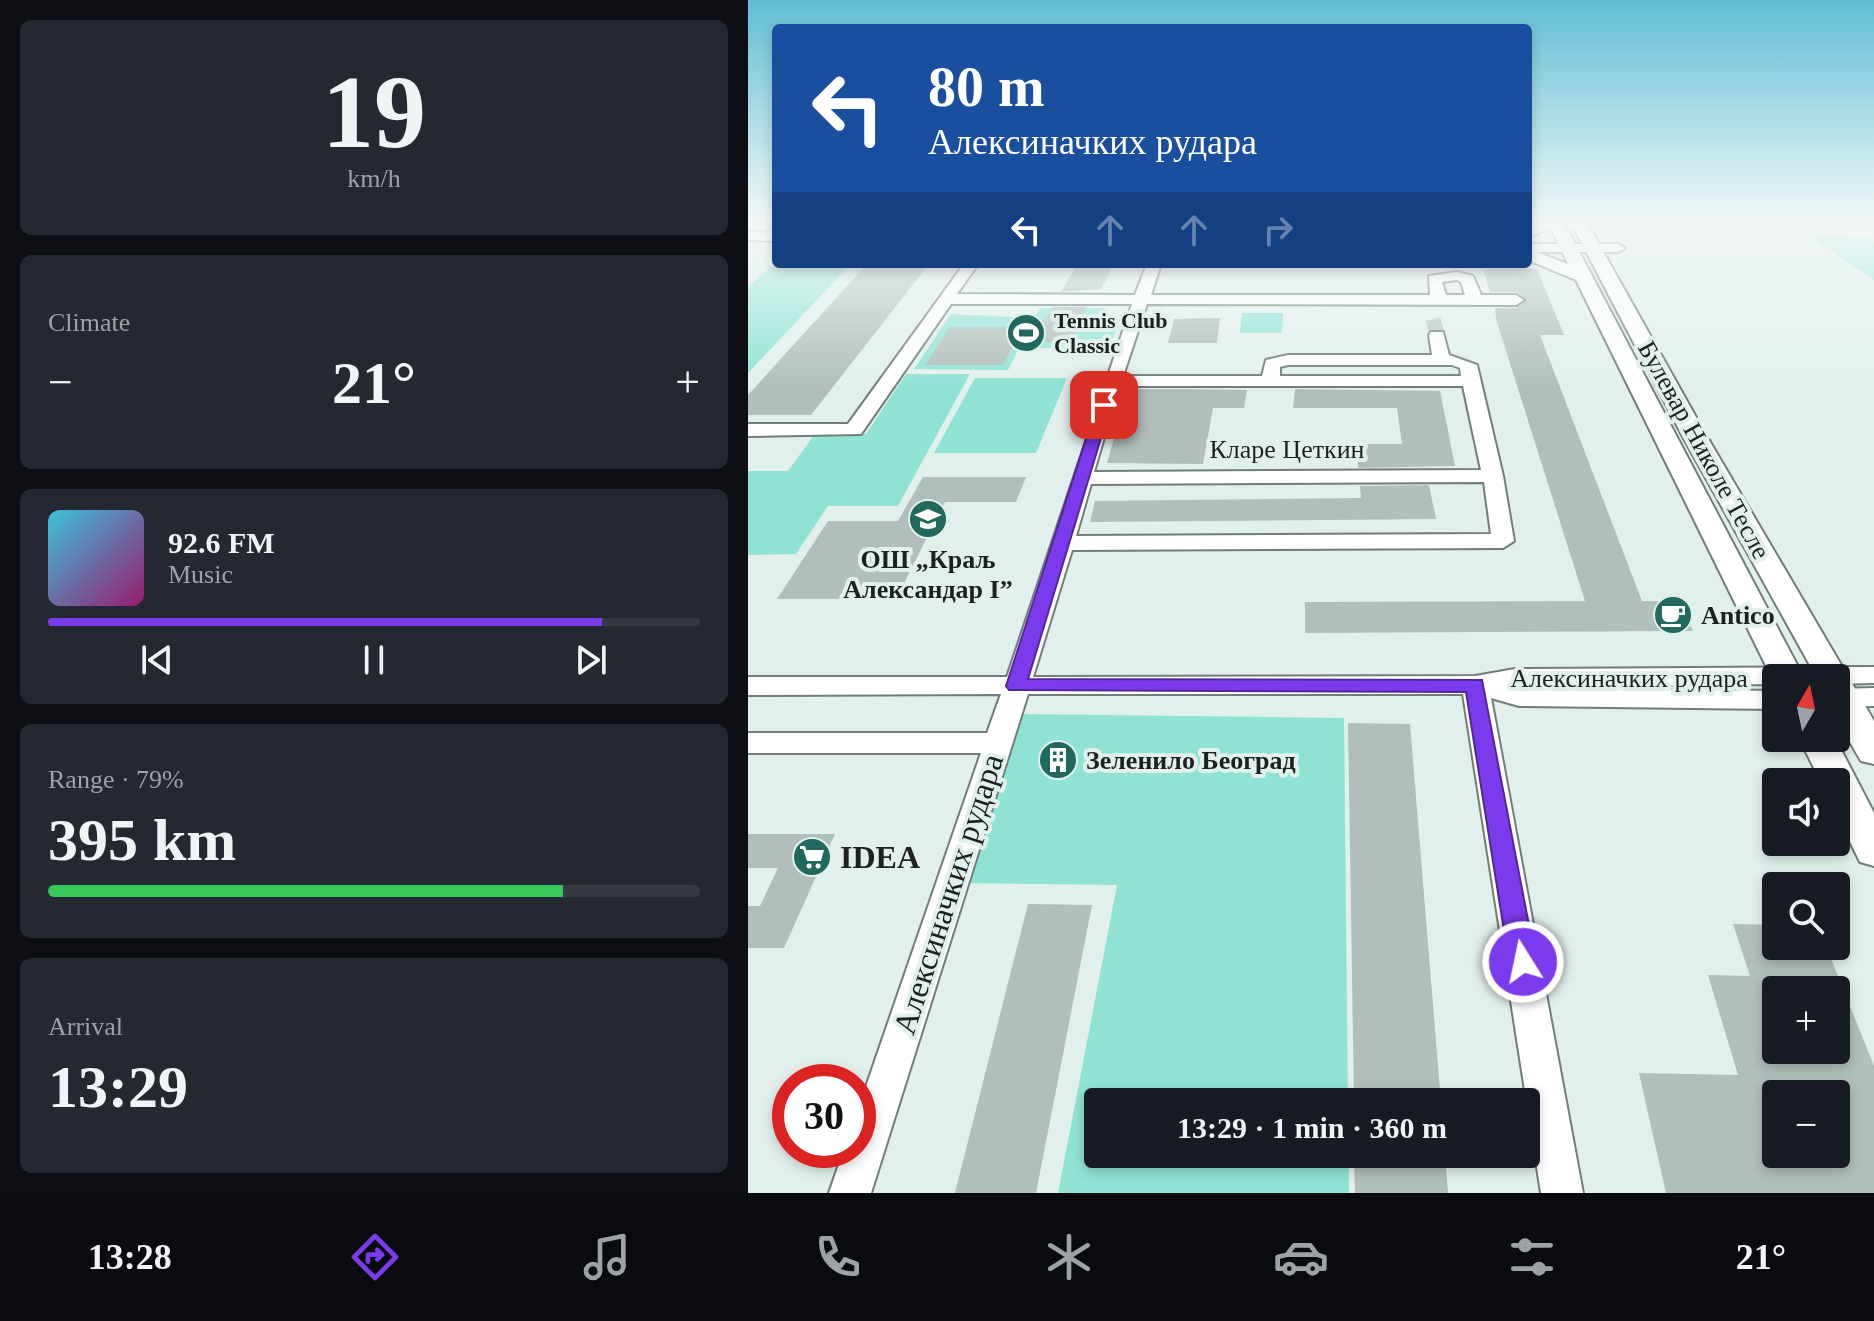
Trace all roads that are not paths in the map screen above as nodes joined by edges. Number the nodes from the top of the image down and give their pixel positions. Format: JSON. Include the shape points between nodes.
{"nodes":[{"id":1,"x":963,"y":277,"type":"edge"},
{"id":2,"x":1149,"y":277,"type":"edge"},
{"id":3,"x":1452,"y":277,"type":"edge"},
{"id":4,"x":1459,"y":277,"type":"edge"},
{"id":5,"x":1583,"y":277,"type":"edge"},
{"id":6,"x":1599,"y":277,"type":"edge"},
{"id":7,"x":1586,"y":278,"type":"joint"},
{"id":8,"x":948,"y":299,"type":"junction"},
{"id":9,"x":1141,"y":299,"type":"junction"},
{"id":10,"x":1434,"y":299,"type":"junction"},
{"id":11,"x":1474,"y":299,"type":"junction"},
{"id":12,"x":1516,"y":300,"type":"dead end"},
{"id":13,"x":1442,"y":360,"type":"junction"},
{"id":14,"x":1112,"y":381,"type":"junction"},
{"id":15,"x":1471,"y":381,"type":"junction"},
{"id":16,"x":1270,"y":382,"type":"junction"},
{"id":17,"x":748,"y":430,"type":"edge"},
{"id":18,"x":1493,"y":476,"type":"junction"},
{"id":19,"x":1081,"y":478,"type":"junction"},
{"id":20,"x":1062,"y":543,"type":"junction"},
{"id":21,"x":1781,"y":664,"type":"edge"},
{"id":22,"x":1827,"y":664,"type":"edge"},
{"id":23,"x":1874,"y":675,"type":"edge"},
{"id":24,"x":1762,"y":678,"type":"edge"},
{"id":25,"x":1475,"y":685,"type":"junction"},
{"id":26,"x":748,"y":686,"type":"edge"},
{"id":27,"x":1016,"y":686,"type":"junction"},
{"id":28,"x":1850,"y":686,"type":"edge"},
{"id":29,"x":1762,"y":700,"type":"edge"},
{"id":30,"x":1850,"y":705,"type":"edge"},
{"id":31,"x":748,"y":743,"type":"edge"},
{"id":32,"x":997,"y":743,"type":"junction"},
{"id":33,"x":1824,"y":752,"type":"edge"},
{"id":34,"x":1874,"y":752,"type":"edge"},
{"id":35,"x":1874,"y":851,"type":"edge"},
{"id":36,"x":850,"y":1193,"type":"edge"},
{"id":37,"x":1562,"y":1193,"type":"edge"}],
"edges":[{"from":1,"to":8,"type":"street"},
{"from":2,"to":9,"type":"street"},
{"from":3,"to":10,"type":"street","via":[[1434,279]]},
{"from":4,"to":11,"type":"street","via":[[1468,279]]},
{"from":5,"to":7,"type":"main road"},
{"from":6,"to":22,"type":"main road","name":"Булевар Николе Тесле"},
{"from":7,"to":21,"type":"main road","name":"Булевар Николе Тесле"},
{"from":8,"to":9,"type":"street"},
{"from":8,"to":17,"type":"street","via":[[854,430]]},
{"from":9,"to":10,"type":"street"},
{"from":9,"to":14,"type":"street"},
{"from":10,"to":11,"type":"street"},
{"from":10,"to":13,"type":"street"},
{"from":11,"to":12,"type":"street"},
{"from":13,"to":15,"type":"street","via":[[1464,362]]},
{"from":13,"to":16,"type":"street","via":[[1282,360],[1272,364]]},
{"from":14,"to":16,"type":"street"},
{"from":14,"to":19,"type":"street"},
{"from":15,"to":16,"type":"street"},
{"from":15,"to":18,"type":"street"},
{"from":18,"to":19,"type":"street","name":"Кларе Цеткин"},
{"from":18,"to":20,"type":"street","via":[[1503,541]]},
{"from":19,"to":20,"type":"street"},
{"from":20,"to":27,"type":"street"},
{"from":23,"to":28,"type":"street","name":"Алексиначких рудара"},
{"from":24,"to":25,"type":"street","name":"Алексиначких рудара","via":[[1515,678]]},
{"from":25,"to":27,"type":"street","name":"Алексиначких рудара"},
{"from":25,"to":29,"type":"street","name":"Алексиначких рудара","via":[[1519,697]]},
{"from":25,"to":37,"type":"street","name":"Алексиначких рудара"},
{"from":26,"to":27,"type":"street","name":"Алексиначких рудара"},
{"from":27,"to":32,"type":"street","name":"Алексиначких рудара"},
{"from":30,"to":34,"type":"main road","name":"Булевар Николе Тесле"},
{"from":31,"to":32,"type":"street"},
{"from":32,"to":36,"type":"street","name":"Алексиначких рудара"},
{"from":33,"to":35,"type":"main road"}]}
